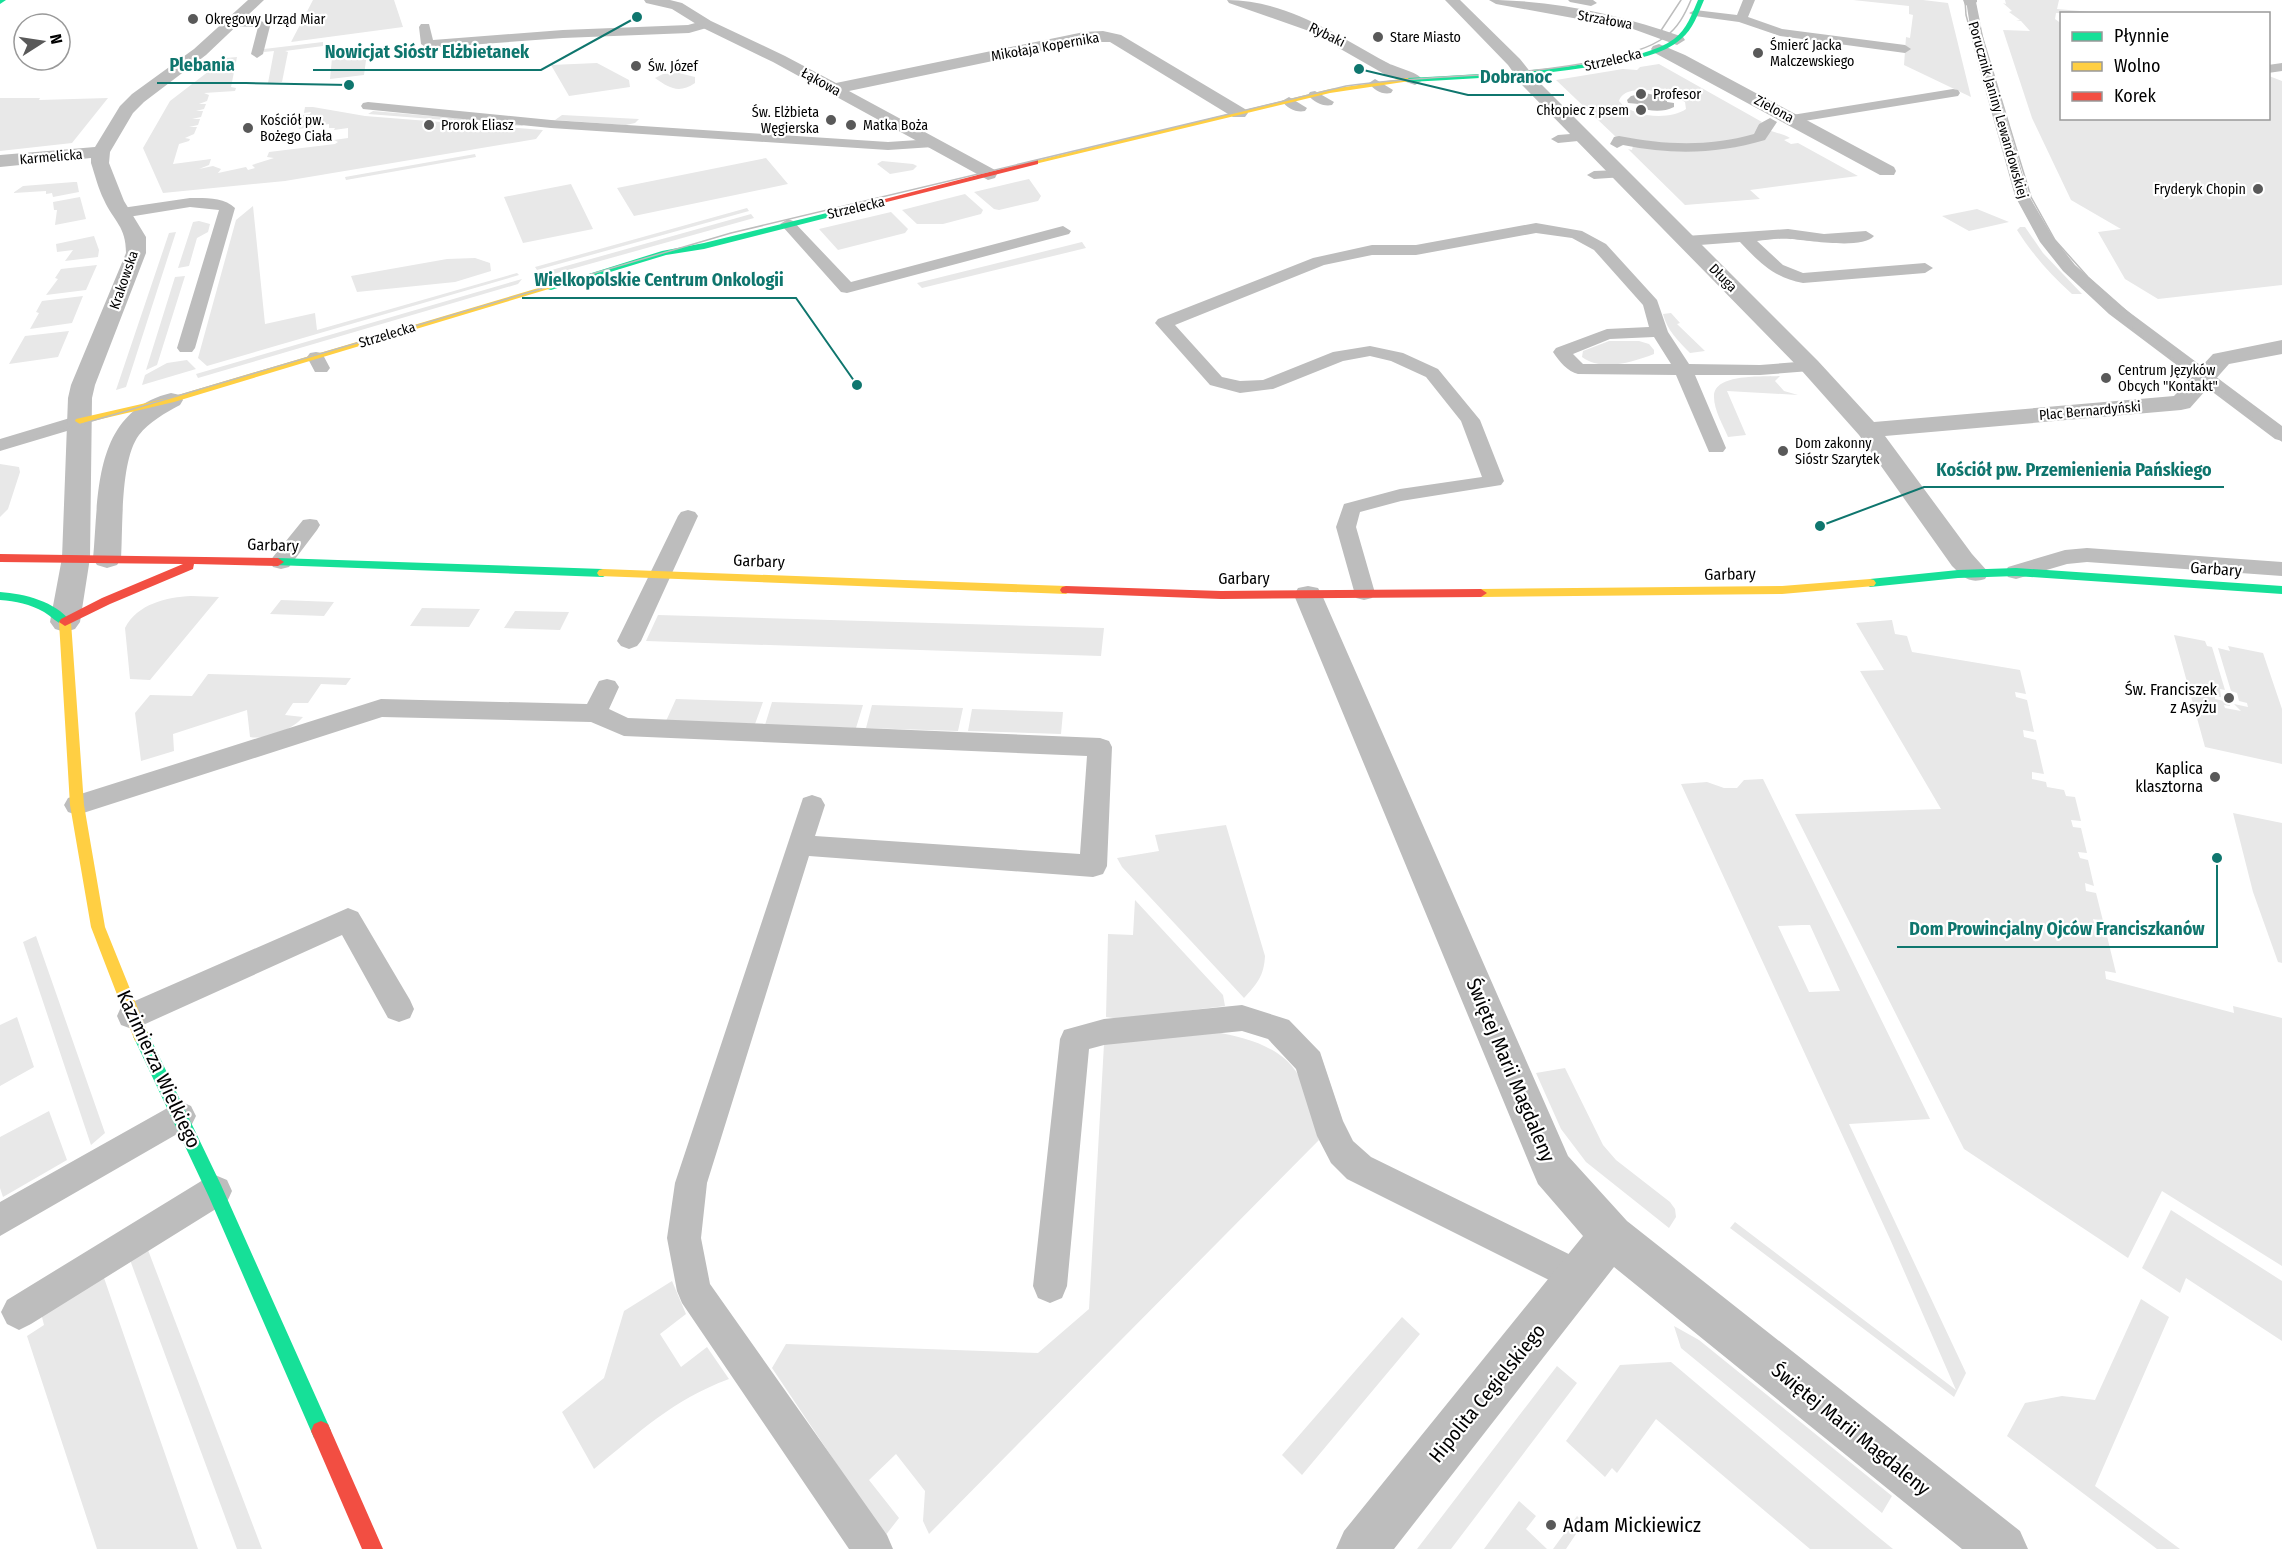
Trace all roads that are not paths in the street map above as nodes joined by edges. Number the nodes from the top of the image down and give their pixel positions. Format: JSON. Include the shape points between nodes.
{"nodes":[{"id":1,"x":257,"y":0,"type":"edge"},
{"id":2,"x":657,"y":0,"type":"edge"},
{"id":3,"x":1233,"y":0,"type":"edge"},
{"id":4,"x":1452,"y":0,"type":"edge"},
{"id":5,"x":1496,"y":0,"type":"edge"},
{"id":6,"x":1574,"y":0,"type":"edge"},
{"id":7,"x":1701,"y":0,"type":"edge"},
{"id":8,"x":1749,"y":0,"type":"edge"},
{"id":9,"x":1970,"y":1,"type":"edge"},
{"id":10,"x":1591,"y":3,"type":"dead end"},
{"id":11,"x":1695,"y":13,"type":"junction"},
{"id":12,"x":1741,"y":19,"type":"junction"},
{"id":13,"x":232,"y":22,"type":"junction"},
{"id":14,"x":706,"y":24,"type":"junction"},
{"id":15,"x":425,"y":27,"type":"dead end"},
{"id":16,"x":1677,"y":40,"type":"junction"},
{"id":17,"x":1659,"y":49,"type":"junction"},
{"id":18,"x":1905,"y":49,"type":"dead end"},
{"id":19,"x":257,"y":54,"type":"dead end"},
{"id":20,"x":1522,"y":73,"type":"junction"},
{"id":21,"x":1415,"y":80,"type":"junction"},
{"id":22,"x":833,"y":89,"type":"junction"},
{"id":23,"x":1953,"y":93,"type":"dead end"},
{"id":24,"x":368,"y":106,"type":"dead end"},
{"id":25,"x":1239,"y":116,"type":"junction"},
{"id":26,"x":1781,"y":123,"type":"junction"},
{"id":27,"x":1558,"y":139,"type":"dead end"},
{"id":28,"x":1587,"y":141,"type":"junction"},
{"id":29,"x":933,"y":143,"type":"junction"},
{"id":30,"x":101,"y":152,"type":"junction"},
{"id":31,"x":0,"y":161,"type":"edge"},
{"id":32,"x":1887,"y":171,"type":"dead end"},
{"id":33,"x":988,"y":174,"type":"junction"},
{"id":34,"x":1619,"y":174,"type":"junction"},
{"id":35,"x":1594,"y":175,"type":"dead end"},
{"id":36,"x":122,"y":213,"type":"junction"},
{"id":37,"x":788,"y":224,"type":"junction"},
{"id":38,"x":1063,"y":231,"type":"dead end"},
{"id":39,"x":1866,"y":236,"type":"dead end"},
{"id":40,"x":1744,"y":237,"type":"junction"},
{"id":41,"x":1686,"y":241,"type":"junction"},
{"id":42,"x":1925,"y":268,"type":"dead end"},
{"id":43,"x":1659,"y":332,"type":"junction"},
{"id":44,"x":2282,"y":347,"type":"edge"},
{"id":45,"x":186,"y":348,"type":"dead end"},
{"id":46,"x":1810,"y":366,"type":"junction"},
{"id":47,"x":1683,"y":369,"type":"junction"},
{"id":48,"x":2203,"y":377,"type":"junction"},
{"id":49,"x":171,"y":400,"type":"junction"},
{"id":50,"x":80,"y":421,"type":"junction"},
{"id":51,"x":1868,"y":430,"type":"junction"},
{"id":52,"x":2282,"y":435,"type":"edge"},
{"id":53,"x":0,"y":444,"type":"edge"},
{"id":54,"x":1716,"y":448,"type":"dead end"},
{"id":55,"x":688,"y":516,"type":"dead end"},
{"id":56,"x":310,"y":525,"type":"dead end"},
{"id":57,"x":0,"y":558,"type":"edge"},
{"id":58,"x":76,"y":558,"type":"junction"},
{"id":59,"x":107,"y":559,"type":"junction"},
{"id":60,"x":205,"y":560,"type":"junction"},
{"id":61,"x":281,"y":562,"type":"junction"},
{"id":62,"x":2282,"y":569,"type":"edge"},
{"id":63,"x":2016,"y":572,"type":"junction"},
{"id":64,"x":1975,"y":573,"type":"junction"},
{"id":65,"x":660,"y":574,"type":"junction"},
{"id":66,"x":2282,"y":590,"type":"edge"},
{"id":67,"x":1364,"y":593,"type":"junction"},
{"id":68,"x":1308,"y":595,"type":"junction"},
{"id":69,"x":0,"y":596,"type":"edge"},
{"id":70,"x":65,"y":622,"type":"junction"},
{"id":71,"x":629,"y":641,"type":"dead end"},
{"id":72,"x":607,"y":687,"type":"dead end"},
{"id":73,"x":595,"y":713,"type":"junction"},
{"id":74,"x":77,"y":805,"type":"junction"},
{"id":75,"x":812,"y":805,"type":"dead end"},
{"id":76,"x":800,"y":845,"type":"junction"},
{"id":77,"x":399,"y":1010,"type":"dead end"},
{"id":78,"x":132,"y":1016,"type":"junction"},
{"id":79,"x":180,"y":1116,"type":"junction"},
{"id":80,"x":215,"y":1191,"type":"junction"},
{"id":81,"x":0,"y":1220,"type":"edge"},
{"id":82,"x":1611,"y":1236,"type":"junction"},
{"id":83,"x":1579,"y":1277,"type":"junction"},
{"id":84,"x":1050,"y":1286,"type":"dead end"},
{"id":85,"x":19,"y":1312,"type":"dead end"},
{"id":86,"x":374,"y":1549,"type":"edge"},
{"id":87,"x":873,"y":1549,"type":"edge"},
{"id":88,"x":1362,"y":1549,"type":"edge"},
{"id":89,"x":2002,"y":1549,"type":"edge"}],
"edges":[{"from":1,"to":13,"type":"street"},
{"from":2,"to":14,"type":"street","name":"Łąkowa","via":[[677,6]]},
{"from":3,"to":21,"type":"street","name":"Rybaki","via":[[1312,27],[1393,73]]},
{"from":4,"to":20,"type":"street","name":"Długa"},
{"from":5,"to":16,"type":"street","name":"Strzałowa","via":[[1648,28]]},
{"from":6,"to":10,"type":"lane"},
{"from":7,"to":11,"type":"street","name":"Strzelecka"},
{"from":8,"to":12,"type":"lane"},
{"from":9,"to":48,"type":"lane","name":"Porucznik Janiny Lewandowskiej","via":[[1979,46],[2031,216],[2078,277]]},
{"from":11,"to":12,"type":"lane"},
{"from":11,"to":16,"type":"street","name":"Strzelecka","via":[[1686,32]]},
{"from":12,"to":18,"type":"lane","via":[[1780,32]]},
{"from":13,"to":19,"type":"lane","via":[[264,26]]},
{"from":13,"to":30,"type":"street","via":[[200,52],[138,98],[126,110]]},
{"from":14,"to":15,"type":"lane","via":[[689,29],[427,44]]},
{"from":14,"to":22,"type":"street","name":"Łąkowa"},
{"from":16,"to":17,"type":"street","name":"Strzelecka"},
{"from":17,"to":20,"type":"street","name":"Strzelecka","via":[[1582,68]]},
{"from":17,"to":26,"type":"street","name":"Zielona"},
{"from":20,"to":21,"type":"street","name":"Strzelecka"},
{"from":20,"to":28,"type":"street","name":"Długa"},
{"from":21,"to":25,"type":"street","name":"Strzelecka"},
{"from":22,"to":25,"type":"street","name":"Mikołaja Kopernika","via":[[1103,36],[1115,38]]},
{"from":22,"to":29,"type":"street","name":"Łąkowa"},
{"from":23,"to":26,"type":"lane"},
{"from":24,"to":29,"type":"lane","via":[[551,124],[864,145]]},
{"from":25,"to":33,"type":"street","name":"Strzelecka","via":[[1082,156]]},
{"from":26,"to":28,"type":"lane","via":[[1764,127],[1760,137],[1712,148],[1642,149]]},
{"from":26,"to":32,"type":"street","name":"Zielona"},
{"from":27,"to":28,"type":"lane"},
{"from":28,"to":34,"type":"street","name":"Długa"},
{"from":29,"to":33,"type":"street","name":"Łąkowa"},
{"from":30,"to":31,"type":"street","name":"Karmelicka"},
{"from":30,"to":36,"type":"street","name":"Krakowska","via":[[100,163]]},
{"from":33,"to":37,"type":"street","name":"Strzelecka"},
{"from":34,"to":35,"type":"lane"},
{"from":34,"to":41,"type":"street","name":"Długa"},
{"from":36,"to":45,"type":"lane","via":[[198,203],[227,208]]},
{"from":36,"to":50,"type":"street","name":"Krakowska","via":[[136,237],[136,253],[84,385]]},
{"from":37,"to":38,"type":"lane","via":[[848,288]]},
{"from":37,"to":49,"type":"street","name":"Strzelecka","via":[[665,253],[319,362]]},
{"from":39,"to":40,"type":"lane"},
{"from":40,"to":41,"type":"lane"},
{"from":40,"to":42,"type":"lane","via":[[1790,277]]},
{"from":41,"to":46,"type":"street","name":"Długa"},
{"from":43,"to":47,"type":"lane"},
{"from":43,"to":47,"type":"lane","via":[[1607,334],[1562,352],[1578,369]]},
{"from":43,"to":67,"type":"lane","via":[[1651,304],[1600,246],[1576,234],[1536,228],[1416,250],[1372,250],[1319,261],[1164,323],[1216,381],[1240,387],[1266,385],[1339,356],[1370,351],[1397,357],[1432,373],[1470,420],[1494,481],[1400,495],[1350,508],[1346,527]]},
{"from":44,"to":48,"type":"street","name":"Plac Bernardyński","via":[[2221,359]]},
{"from":46,"to":47,"type":"lane"},
{"from":46,"to":51,"type":"street","name":"Długa"},
{"from":47,"to":54,"type":"lane"},
{"from":48,"to":51,"type":"street","name":"Plac Bernardyński","via":[[2181,403]]},
{"from":48,"to":52,"type":"lane"},
{"from":49,"to":50,"type":"street","name":"Strzelecka"},
{"from":49,"to":59,"type":"street","via":[[136,423],[117,453]]},
{"from":50,"to":53,"type":"lane","name":"Strzelecka"},
{"from":50,"to":58,"type":"street","name":"Krakowska"},
{"from":51,"to":64,"type":"street","name":"Długa"},
{"from":55,"to":65,"type":"lane"},
{"from":56,"to":61,"type":"lane"},
{"from":57,"to":58,"type":"street","name":"Garbary"},
{"from":58,"to":59,"type":"street","name":"Garbary"},
{"from":58,"to":70,"type":"street","name":"Kazimierza Wielkiego"},
{"from":59,"to":60,"type":"street","name":"Garbary"},
{"from":60,"to":61,"type":"street","name":"Garbary"},
{"from":60,"to":70,"type":"street","name":"Garbary"},
{"from":61,"to":65,"type":"street","name":"Garbary"},
{"from":62,"to":63,"type":"lane","via":[[2087,555],[2065,557]]},
{"from":63,"to":64,"type":"street","name":"Garbary"},
{"from":63,"to":66,"type":"street","name":"Garbary"},
{"from":64,"to":67,"type":"street","name":"Garbary","via":[[1827,589]]},
{"from":65,"to":68,"type":"street","name":"Garbary"},
{"from":65,"to":71,"type":"lane"},
{"from":67,"to":68,"type":"street","name":"Garbary"},
{"from":68,"to":82,"type":"street","name":"Świętej Marii Magdaleny","via":[[1553,1170]]},
{"from":69,"to":70,"type":"street","via":[[30,599],[52,609]]},
{"from":70,"to":74,"type":"street","name":"Kazimierza Wielkiego"},
{"from":72,"to":73,"type":"lane"},
{"from":73,"to":74,"type":"lane","via":[[381,708]]},
{"from":73,"to":76,"type":"lane","via":[[624,727],[1100,747],[1093,866]]},
{"from":74,"to":78,"type":"street","name":"Kazimierza Wielkiego","via":[[98,927]]},
{"from":75,"to":76,"type":"lane"},
{"from":76,"to":87,"type":"lane","via":[[692,1183],[684,1238],[694,1292]]},
{"from":77,"to":78,"type":"lane","via":[[348,920]]},
{"from":78,"to":79,"type":"street","name":"Kazimierza Wielkiego"},
{"from":79,"to":80,"type":"street","name":"Kazimierza Wielkiego"},
{"from":79,"to":81,"type":"lane"},
{"from":80,"to":85,"type":"lane"},
{"from":80,"to":86,"type":"street","name":"Kazimierza Wielkiego"},
{"from":82,"to":83,"type":"street","name":"Hipolita Cegielskiego"},
{"from":82,"to":89,"type":"street","name":"Świętej Marii Magdaleny"},
{"from":83,"to":84,"type":"lane","via":[[1359,1168],[1342,1152],[1328,1126],[1309,1062],[1278,1029],[1242,1018],[1104,1032],[1075,1039]]},
{"from":83,"to":88,"type":"street","name":"Hipolita Cegielskiego"}]}
